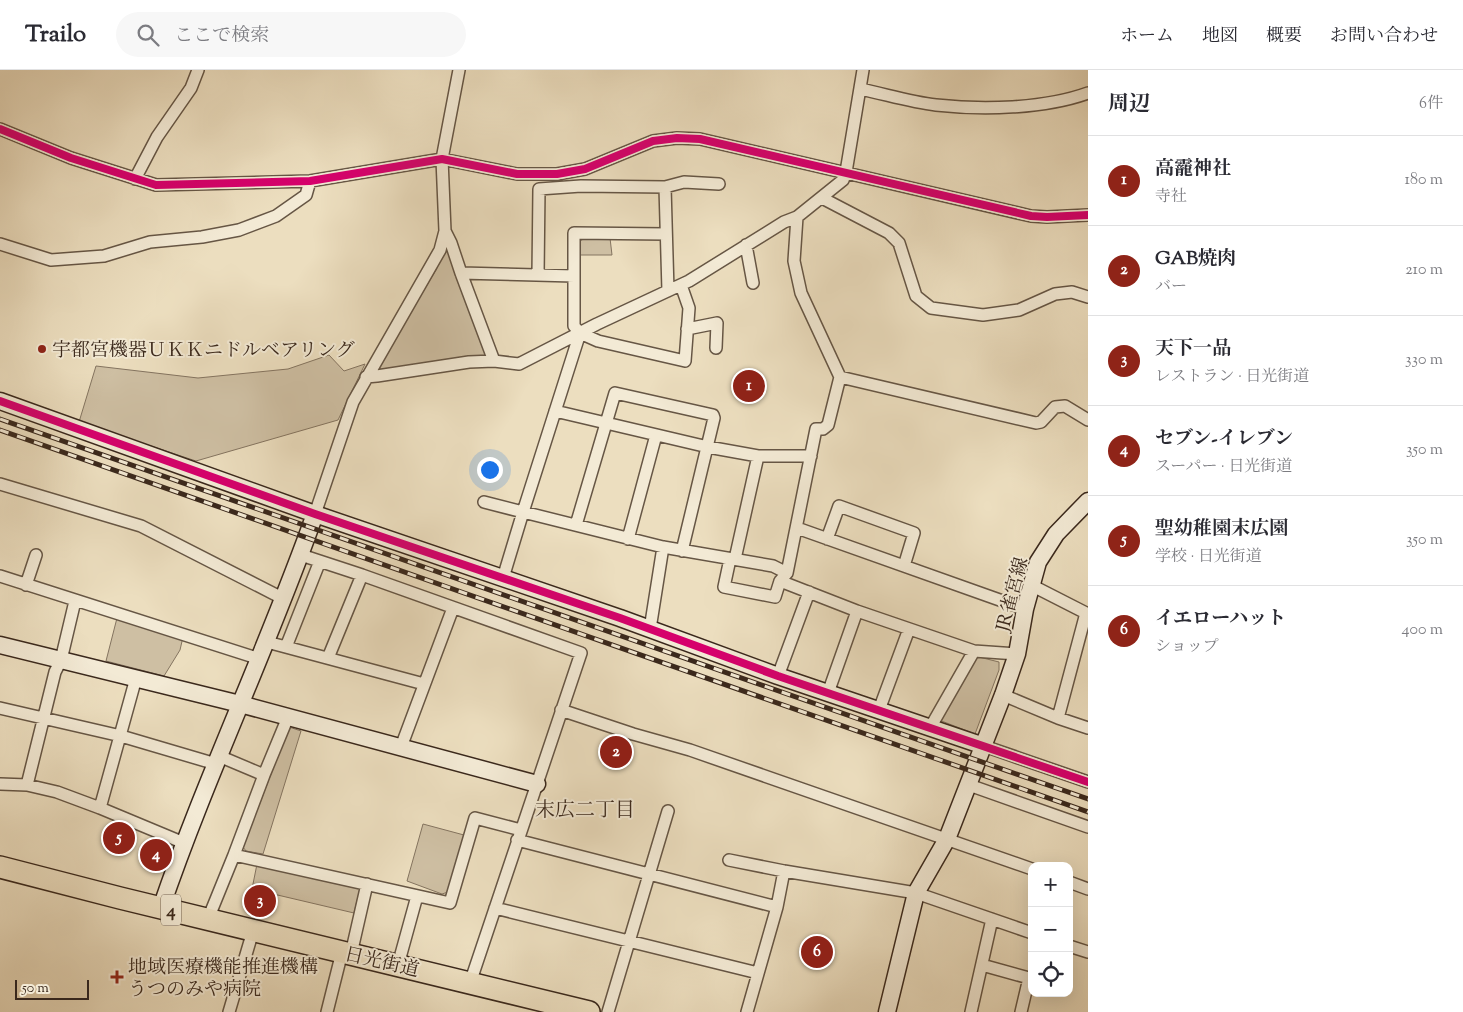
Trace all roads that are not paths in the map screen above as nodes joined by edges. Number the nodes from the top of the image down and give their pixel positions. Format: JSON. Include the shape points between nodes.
{"nodes":[{"id":1,"x":198,"y":70,"type":"edge"},
{"id":2,"x":459,"y":70,"type":"edge"},
{"id":3,"x":863,"y":70,"type":"edge"},
{"id":4,"x":860,"y":89,"type":"junction"},
{"id":5,"x":1088,"y":93,"type":"edge"},
{"id":6,"x":0,"y":129,"type":"edge"},
{"id":7,"x":442,"y":159,"type":"junction"},
{"id":8,"x":846,"y":172,"type":"junction"},
{"id":9,"x":135,"y":179,"type":"junction"},
{"id":10,"x":310,"y":181,"type":"junction"},
{"id":11,"x":719,"y":184,"type":"dead end"},
{"id":12,"x":665,"y":187,"type":"junction"},
{"id":13,"x":822,"y":198,"type":"junction"},
{"id":14,"x":1088,"y":215,"type":"edge"},
{"id":15,"x":797,"y":217,"type":"junction"},
{"id":16,"x":445,"y":231,"type":"junction"},
{"id":17,"x":666,"y":234,"type":"junction"},
{"id":18,"x":0,"y":244,"type":"edge"},
{"id":19,"x":746,"y":246,"type":"junction"},
{"id":20,"x":460,"y":273,"type":"junction"},
{"id":21,"x":538,"y":275,"type":"junction"},
{"id":22,"x":574,"y":276,"type":"junction"},
{"id":23,"x":753,"y":283,"type":"dead end"},
{"id":24,"x":681,"y":285,"type":"junction"},
{"id":25,"x":668,"y":291,"type":"junction"},
{"id":26,"x":1088,"y":296,"type":"edge"},
{"id":27,"x":687,"y":329,"type":"junction"},
{"id":28,"x":580,"y":333,"type":"junction"},
{"id":29,"x":716,"y":348,"type":"dead end"},
{"id":30,"x":494,"y":361,"type":"junction"},
{"id":31,"x":366,"y":376,"type":"junction"},
{"id":32,"x":840,"y":377,"type":"junction"},
{"id":33,"x":0,"y":401,"type":"edge"},
{"id":34,"x":555,"y":411,"type":"junction"},
{"id":35,"x":1088,"y":420,"type":"edge"},
{"id":36,"x":606,"y":423,"type":"junction"},
{"id":37,"x":656,"y":435,"type":"junction"},
{"id":38,"x":708,"y":447,"type":"junction"},
{"id":39,"x":758,"y":456,"type":"junction"},
{"id":40,"x":811,"y":456,"type":"junction"},
{"id":41,"x":0,"y":484,"type":"edge"},
{"id":42,"x":1088,"y":501,"type":"edge"},
{"id":43,"x":484,"y":502,"type":"dead end"},
{"id":44,"x":524,"y":512,"type":"junction"},
{"id":45,"x":316,"y":514,"type":"junction"},
{"id":46,"x":576,"y":525,"type":"junction"},
{"id":47,"x":797,"y":528,"type":"junction"},
{"id":48,"x":628,"y":539,"type":"junction"},
{"id":49,"x":827,"y":539,"type":"junction"},
{"id":50,"x":663,"y":547,"type":"junction"},
{"id":51,"x":682,"y":551,"type":"junction"},
{"id":52,"x":36,"y":555,"type":"dead end"},
{"id":53,"x":301,"y":555,"type":"junction"},
{"id":54,"x":733,"y":559,"type":"junction"},
{"id":55,"x":320,"y":561,"type":"junction"},
{"id":56,"x":904,"y":566,"type":"junction"},
{"id":57,"x":362,"y":575,"type":"junction"},
{"id":58,"x":0,"y":576,"type":"edge"},
{"id":59,"x":784,"y":577,"type":"junction"},
{"id":60,"x":503,"y":578,"type":"junction"},
{"id":61,"x":26,"y":585,"type":"junction"},
{"id":62,"x":1030,"y":585,"type":"junction"},
{"id":63,"x":808,"y":592,"type":"junction"},
{"id":64,"x":284,"y":599,"type":"junction"},
{"id":65,"x":75,"y":601,"type":"junction"},
{"id":66,"x":453,"y":608,"type":"junction"},
{"id":67,"x":1025,"y":609,"type":"junction"},
{"id":68,"x":857,"y":610,"type":"junction"},
{"id":69,"x":650,"y":629,"type":"junction"},
{"id":70,"x":909,"y":629,"type":"junction"},
{"id":71,"x":267,"y":642,"type":"junction"},
{"id":72,"x":0,"y":645,"type":"edge"},
{"id":73,"x":1083,"y":645,"type":"edge"},
{"id":74,"x":286,"y":648,"type":"junction"},
{"id":75,"x":974,"y":651,"type":"junction"},
{"id":76,"x":1017,"y":654,"type":"junction"},
{"id":77,"x":328,"y":658,"type":"junction"},
{"id":78,"x":260,"y":659,"type":"junction"},
{"id":79,"x":61,"y":660,"type":"junction"},
{"id":80,"x":778,"y":676,"type":"junction"},
{"id":81,"x":136,"y":678,"type":"junction"},
{"id":82,"x":424,"y":684,"type":"junction"},
{"id":83,"x":828,"y":693,"type":"junction"},
{"id":84,"x":1003,"y":695,"type":"junction"},
{"id":85,"x":240,"y":704,"type":"junction"},
{"id":86,"x":0,"y":708,"type":"edge"},
{"id":87,"x":561,"y":710,"type":"junction"},
{"id":88,"x":879,"y":710,"type":"junction"},
{"id":89,"x":288,"y":717,"type":"junction"},
{"id":90,"x":44,"y":718,"type":"junction"},
{"id":91,"x":1058,"y":718,"type":"junction"},
{"id":92,"x":930,"y":728,"type":"junction"},
{"id":93,"x":1088,"y":728,"type":"edge"},
{"id":94,"x":121,"y":736,"type":"junction"},
{"id":95,"x":984,"y":746,"type":"junction"},
{"id":96,"x":400,"y":747,"type":"junction"},
{"id":97,"x":217,"y":760,"type":"junction"},
{"id":98,"x":264,"y":775,"type":"junction"},
{"id":99,"x":1088,"y":782,"type":"edge"},
{"id":100,"x":0,"y":784,"type":"edge"},
{"id":101,"x":536,"y":784,"type":"junction"},
{"id":102,"x":28,"y":785,"type":"junction"},
{"id":103,"x":969,"y":785,"type":"junction"},
{"id":104,"x":100,"y":808,"type":"junction"},
{"id":105,"x":668,"y":812,"type":"dead end"},
{"id":106,"x":1088,"y":827,"type":"edge"},
{"id":107,"x":519,"y":835,"type":"junction"},
{"id":108,"x":947,"y":839,"type":"junction"},
{"id":109,"x":184,"y":843,"type":"junction"},
{"id":110,"x":234,"y":855,"type":"junction"},
{"id":111,"x":729,"y":860,"type":"dead end"},
{"id":112,"x":0,"y":867,"type":"edge"},
{"id":113,"x":1028,"y":868,"type":"edge"},
{"id":114,"x":784,"y":871,"type":"junction"},
{"id":115,"x":650,"y":873,"type":"junction"},
{"id":116,"x":1073,"y":883,"type":"edge"},
{"id":117,"x":367,"y":884,"type":"junction"},
{"id":118,"x":1088,"y":889,"type":"edge"},
{"id":119,"x":916,"y":893,"type":"junction"},
{"id":120,"x":417,"y":896,"type":"junction"},
{"id":121,"x":777,"y":906,"type":"junction"},
{"id":122,"x":161,"y":908,"type":"junction"},
{"id":123,"x":495,"y":908,"type":"junction"},
{"id":124,"x":208,"y":919,"type":"junction"},
{"id":125,"x":992,"y":919,"type":"junction"},
{"id":126,"x":252,"y":931,"type":"junction"},
{"id":127,"x":1028,"y":932,"type":"edge"},
{"id":128,"x":628,"y":941,"type":"junction"},
{"id":129,"x":1073,"y":947,"type":"edge"},
{"id":130,"x":1088,"y":952,"type":"edge"},
{"id":131,"x":347,"y":953,"type":"junction"},
{"id":132,"x":398,"y":965,"type":"junction"},
{"id":133,"x":982,"y":965,"type":"junction"},
{"id":134,"x":758,"y":973,"type":"junction"},
{"id":135,"x":470,"y":983,"type":"junction"},
{"id":136,"x":228,"y":1012,"type":"edge"},
{"id":137,"x":327,"y":1012,"type":"edge"},
{"id":138,"x":589,"y":1012,"type":"edge"},
{"id":139,"x":608,"y":1012,"type":"edge"},
{"id":140,"x":747,"y":1012,"type":"edge"},
{"id":141,"x":887,"y":1012,"type":"edge"},
{"id":142,"x":972,"y":1012,"type":"edge"},
{"id":143,"x":1021,"y":1012,"type":"edge"}],
"edges":[{"from":1,"to":9,"type":"street","via":[[191,88],[157,138]]},
{"from":2,"to":7,"type":"street"},
{"from":3,"to":4,"type":"street"},
{"from":4,"to":5,"type":"street","via":[[934,104],[978,108],[1068,100]]},
{"from":4,"to":8,"type":"street"},
{"from":6,"to":9,"type":"street","via":[[71,158]]},
{"from":7,"to":8,"type":"street","via":[[517,174],[557,174],[600,164],[654,142],[688,138]]},
{"from":7,"to":10,"type":"street"},
{"from":7,"to":16,"type":"street"},
{"from":8,"to":13,"type":"street","via":[[843,180]]},
{"from":8,"to":14,"type":"street","via":[[1031,216]]},
{"from":9,"to":10,"type":"street","via":[[156,185]]},
{"from":10,"to":18,"type":"street","via":[[306,195],[276,216],[239,230],[150,242],[104,256],[50,260]]},
{"from":11,"to":12,"type":"street","via":[[684,182]]},
{"from":12,"to":17,"type":"street"},
{"from":12,"to":21,"type":"street","via":[[539,189]]},
{"from":13,"to":15,"type":"street"},
{"from":13,"to":26,"type":"street","via":[[889,233],[899,243],[916,296],[931,308],[983,315],[1020,310],[1055,294],[1072,292]]},
{"from":15,"to":19,"type":"street"},
{"from":15,"to":32,"type":"street","via":[[794,261],[801,293]]},
{"from":16,"to":20,"type":"street"},
{"from":16,"to":31,"type":"street","via":[[440,250]]},
{"from":17,"to":22,"type":"street","via":[[574,233]]},
{"from":17,"to":25,"type":"street"},
{"from":19,"to":23,"type":"street"},
{"from":19,"to":24,"type":"street"},
{"from":20,"to":21,"type":"street"},
{"from":20,"to":30,"type":"street"},
{"from":21,"to":22,"type":"street"},
{"from":22,"to":28,"type":"street","via":[[574,326]]},
{"from":24,"to":25,"type":"street"},
{"from":24,"to":27,"type":"street","via":[[689,308]]},
{"from":25,"to":28,"type":"street"},
{"from":27,"to":28,"type":"street","via":[[685,361],[598,341]]},
{"from":27,"to":29,"type":"street","via":[[717,323]]},
{"from":28,"to":30,"type":"street","via":[[520,364]]},
{"from":28,"to":34,"type":"street"},
{"from":30,"to":31,"type":"street"},
{"from":31,"to":45,"type":"street","via":[[353,402]]},
{"from":32,"to":35,"type":"street","via":[[1036,424],[1042,422],[1055,407],[1065,406]]},
{"from":32,"to":40,"type":"street","via":[[828,425],[824,429],[816,429]]},
{"from":33,"to":45,"type":"street"},
{"from":34,"to":36,"type":"street"},
{"from":34,"to":44,"type":"street"},
{"from":36,"to":37,"type":"street"},
{"from":36,"to":38,"type":"street","via":[[614,392],[713,415]]},
{"from":36,"to":46,"type":"street"},
{"from":37,"to":38,"type":"street"},
{"from":37,"to":48,"type":"street"},
{"from":38,"to":39,"type":"street"},
{"from":38,"to":51,"type":"street"},
{"from":39,"to":40,"type":"street"},
{"from":39,"to":54,"type":"street"},
{"from":40,"to":47,"type":"street"},
{"from":41,"to":64,"type":"street","via":[[141,526]]},
{"from":42,"to":62,"type":"street","name":"JR雀宮線","via":[[1048,545]]},
{"from":43,"to":44,"type":"street"},
{"from":44,"to":46,"type":"street"},
{"from":44,"to":60,"type":"street"},
{"from":45,"to":53,"type":"street"},
{"from":45,"to":60,"type":"street"},
{"from":46,"to":48,"type":"street"},
{"from":47,"to":49,"type":"street"},
{"from":47,"to":59,"type":"street"},
{"from":48,"to":50,"type":"street"},
{"from":49,"to":56,"type":"street"},
{"from":49,"to":56,"type":"street","via":[[839,506],[914,533]]},
{"from":50,"to":51,"type":"street"},
{"from":50,"to":69,"type":"street"},
{"from":51,"to":54,"type":"street"},
{"from":52,"to":61,"type":"street"},
{"from":53,"to":55,"type":"street"},
{"from":53,"to":64,"type":"street"},
{"from":54,"to":59,"type":"street","via":[[773,566]]},
{"from":54,"to":59,"type":"street","via":[[724,587],[774,597]]},
{"from":55,"to":57,"type":"street"},
{"from":55,"to":74,"type":"street"},
{"from":56,"to":67,"type":"street"},
{"from":57,"to":66,"type":"street"},
{"from":57,"to":77,"type":"street"},
{"from":58,"to":61,"type":"street"},
{"from":59,"to":63,"type":"street"},
{"from":60,"to":69,"type":"street"},
{"from":61,"to":65,"type":"street"},
{"from":62,"to":67,"type":"street","name":"JR雀宮線"},
{"from":62,"to":73,"type":"street","via":[[1086,613]]},
{"from":63,"to":68,"type":"street"},
{"from":63,"to":80,"type":"street"},
{"from":64,"to":71,"type":"street"},
{"from":65,"to":78,"type":"street"},
{"from":65,"to":79,"type":"street"},
{"from":66,"to":82,"type":"street"},
{"from":66,"to":87,"type":"street","via":[[581,653]]},
{"from":67,"to":76,"type":"street","name":"JR雀宮線"},
{"from":68,"to":70,"type":"street"},
{"from":68,"to":83,"type":"street"},
{"from":69,"to":80,"type":"street"},
{"from":70,"to":75,"type":"street"},
{"from":70,"to":88,"type":"street"},
{"from":71,"to":74,"type":"street"},
{"from":71,"to":78,"type":"street"},
{"from":72,"to":79,"type":"street"},
{"from":73,"to":91,"type":"street"},
{"from":74,"to":77,"type":"street"},
{"from":75,"to":76,"type":"street"},
{"from":75,"to":92,"type":"street"},
{"from":76,"to":84,"type":"street","name":"JR雀宮線"},
{"from":77,"to":82,"type":"street"},
{"from":78,"to":85,"type":"street"},
{"from":79,"to":81,"type":"street"},
{"from":79,"to":90,"type":"street"},
{"from":80,"to":83,"type":"street"},
{"from":81,"to":85,"type":"street"},
{"from":81,"to":94,"type":"street"},
{"from":82,"to":96,"type":"street"},
{"from":83,"to":88,"type":"street"},
{"from":84,"to":91,"type":"street"},
{"from":84,"to":95,"type":"street","name":"JR雀宮線"},
{"from":85,"to":89,"type":"street"},
{"from":85,"to":97,"type":"street"},
{"from":86,"to":90,"type":"street"},
{"from":87,"to":101,"type":"street"},
{"from":87,"to":108,"type":"street","via":[[690,750]]},
{"from":88,"to":92,"type":"street"},
{"from":89,"to":96,"type":"street"},
{"from":89,"to":98,"type":"street"},
{"from":90,"to":94,"type":"street"},
{"from":90,"to":102,"type":"street"},
{"from":91,"to":93,"type":"street"},
{"from":92,"to":95,"type":"street"},
{"from":94,"to":97,"type":"street"},
{"from":94,"to":104,"type":"street"},
{"from":95,"to":99,"type":"street"},
{"from":95,"to":103,"type":"street","name":"JR雀宮線"},
{"from":96,"to":101,"type":"street"},
{"from":97,"to":98,"type":"street"},
{"from":97,"to":109,"type":"street"},
{"from":98,"to":110,"type":"street"},
{"from":100,"to":102,"type":"street"},
{"from":101,"to":107,"type":"street"},
{"from":102,"to":104,"type":"street"},
{"from":103,"to":106,"type":"street"},
{"from":103,"to":108,"type":"street","name":"JR雀宮線"},
{"from":104,"to":109,"type":"street"},
{"from":105,"to":115,"type":"street"},
{"from":107,"to":115,"type":"street"},
{"from":107,"to":120,"type":"street","via":[[475,818],[450,903]]},
{"from":107,"to":123,"type":"street"},
{"from":108,"to":113,"type":"street"},
{"from":108,"to":119,"type":"street","name":"JR雀宮線"},
{"from":109,"to":122,"type":"street"},
{"from":110,"to":117,"type":"street"},
{"from":110,"to":124,"type":"street"},
{"from":111,"to":114,"type":"street"},
{"from":112,"to":122,"type":"highway","name":"日光街道","number":"4"},
{"from":114,"to":119,"type":"street"},
{"from":114,"to":121,"type":"street"},
{"from":115,"to":121,"type":"street"},
{"from":115,"to":128,"type":"street"},
{"from":116,"to":118,"type":"street"},
{"from":117,"to":120,"type":"street"},
{"from":117,"to":131,"type":"street"},
{"from":119,"to":125,"type":"street"},
{"from":119,"to":141,"type":"street","name":"JR雀宮線"},
{"from":120,"to":132,"type":"street"},
{"from":121,"to":134,"type":"street"},
{"from":122,"to":124,"type":"highway","name":"日光街道","number":"4"},
{"from":123,"to":128,"type":"street"},
{"from":123,"to":135,"type":"street"},
{"from":124,"to":126,"type":"highway","name":"日光街道","number":"4"},
{"from":125,"to":127,"type":"street"},
{"from":125,"to":133,"type":"street"},
{"from":126,"to":131,"type":"highway","name":"日光街道","number":"4"},
{"from":126,"to":136,"type":"street"},
{"from":128,"to":134,"type":"street"},
{"from":128,"to":139,"type":"street"},
{"from":129,"to":130,"type":"street"},
{"from":131,"to":132,"type":"highway","name":"日光街道","number":"4"},
{"from":131,"to":137,"type":"street"},
{"from":132,"to":135,"type":"highway","name":"日光街道","number":"4"},
{"from":133,"to":142,"type":"street"},
{"from":133,"to":143,"type":"street","via":[[1029,978]]},
{"from":134,"to":140,"type":"street"},
{"from":135,"to":138,"type":"highway","name":"日光街道","number":"4"}]}
